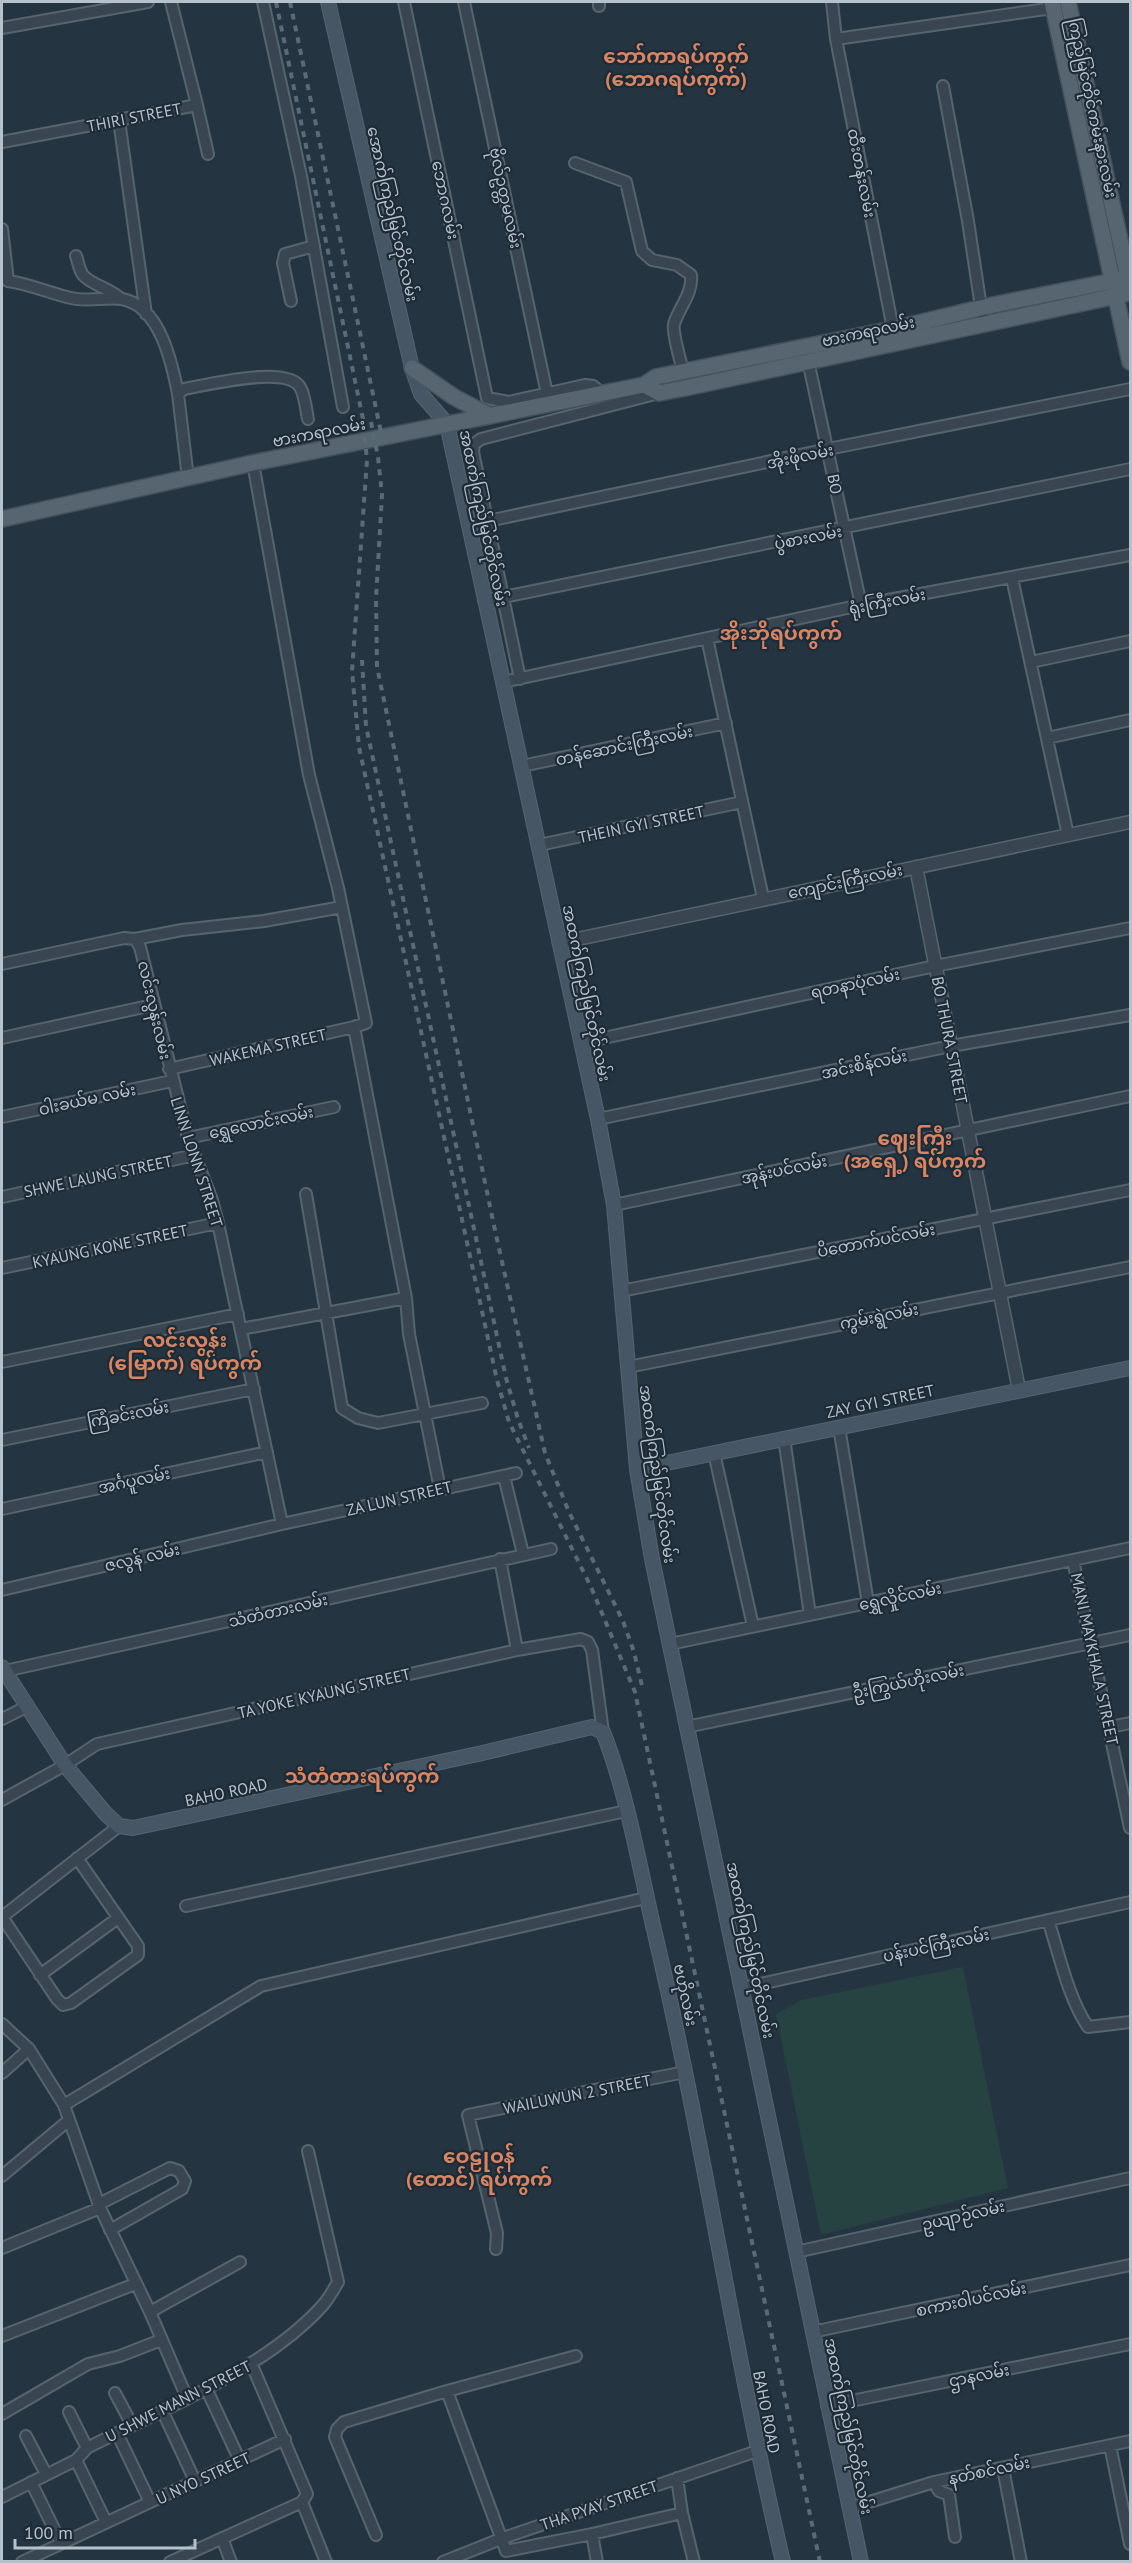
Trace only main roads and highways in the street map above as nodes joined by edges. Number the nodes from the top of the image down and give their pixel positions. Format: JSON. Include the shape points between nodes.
{"nodes":[{"id":1,"x":328,"y":2,"type":"edge"},
{"id":2,"x":1068,"y":2,"type":"edge"},
{"id":3,"x":1052,"y":5,"type":"edge"},
{"id":4,"x":1083,"y":72,"type":"junction"},
{"id":5,"x":1068,"y":75,"type":"junction"},
{"id":6,"x":1126,"y":247,"type":"edge"},
{"id":7,"x":1117,"y":291,"type":"edge"},
{"id":8,"x":895,"y":336,"type":"junction"},
{"id":9,"x":807,"y":355,"type":"junction"},
{"id":10,"x":1131,"y":362,"type":"edge"},
{"id":11,"x":411,"y":368,"type":"junction"},
{"id":12,"x":644,"y":385,"type":"junction"},
{"id":13,"x":490,"y":416,"type":"junction"},
{"id":14,"x":447,"y":424,"type":"junction"},
{"id":15,"x":2,"y":519,"type":"edge"},
{"id":16,"x":1131,"y":1368,"type":"edge"},
{"id":17,"x":638,"y":1469,"type":"junction"},
{"id":18,"x":3,"y":1669,"type":"edge"},
{"id":19,"x":603,"y":1732,"type":"joint"},
{"id":20,"x":722,"y":2268,"type":"joint"},
{"id":21,"x":783,"y":2562,"type":"edge"},
{"id":22,"x":861,"y":2562,"type":"edge"}],
"edges":[{"from":1,"to":11,"type":"main road","name":"အောက်ကြည်မြင်တိုင်လမ်း"},
{"from":2,"to":4,"type":"main road"},
{"from":3,"to":5,"type":"main road","name":"ကြည့်မြင်တိုင်ကမ်းနားလမ်း"},
{"from":4,"to":5,"type":"main road"},
{"from":4,"to":6,"type":"main road"},
{"from":5,"to":7,"type":"main road","name":"ကြည့်မြင်တိုင်ကမ်းနားလမ်း","via":[[1107,258],[1103,276]]},
{"from":6,"to":7,"type":"main road"},
{"from":7,"to":8,"type":"main road","name":"ဗားကရာလမ်း","via":[[983,326]]},
{"from":7,"to":8,"type":"main road","name":"ဗားကရာလမ်း","via":[[981,308]]},
{"from":7,"to":10,"type":"main road"},
{"from":8,"to":9,"type":"main road","name":"ဗားကရာလမ်း"},
{"from":9,"to":12,"type":"main road","name":"ဗားကရာလမ်း","via":[[683,372],[656,377]]},
{"from":9,"to":12,"type":"main road","name":"ဗားကရာလမ်း","via":[[659,393]]},
{"from":11,"to":13,"type":"main road"},
{"from":11,"to":14,"type":"main road","name":"အောက်ကြည်မြင်တိုင်လမ်း","via":[[422,394]]},
{"from":12,"to":13,"type":"main road","name":"ဗားကရာလမ်း"},
{"from":13,"to":14,"type":"main road","name":"ဗားကရာလမ်း"},
{"from":14,"to":15,"type":"main road","name":"ဗားကရာလမ်း"},
{"from":14,"to":17,"type":"main road","name":"အထက်ကြည်မြင်တိုင်လမ်း","via":[[614,1205]]},
{"from":16,"to":17,"type":"main road","name":"ZAY GYI STREET"},
{"from":17,"to":22,"type":"main road","name":"အထက်ကြည်မြင်တိုင်လမ်း","via":[[686,1727]]},
{"from":18,"to":19,"type":"main road","name":"BAHO ROAD","via":[[65,1765],[106,1814],[119,1826],[133,1828],[592,1727]]},
{"from":19,"to":20,"type":"main road","name":"ဗဟိုလမ်း","via":[[670,1992]]},
{"from":20,"to":21,"type":"main road","name":"BAHO ROAD"}]}
